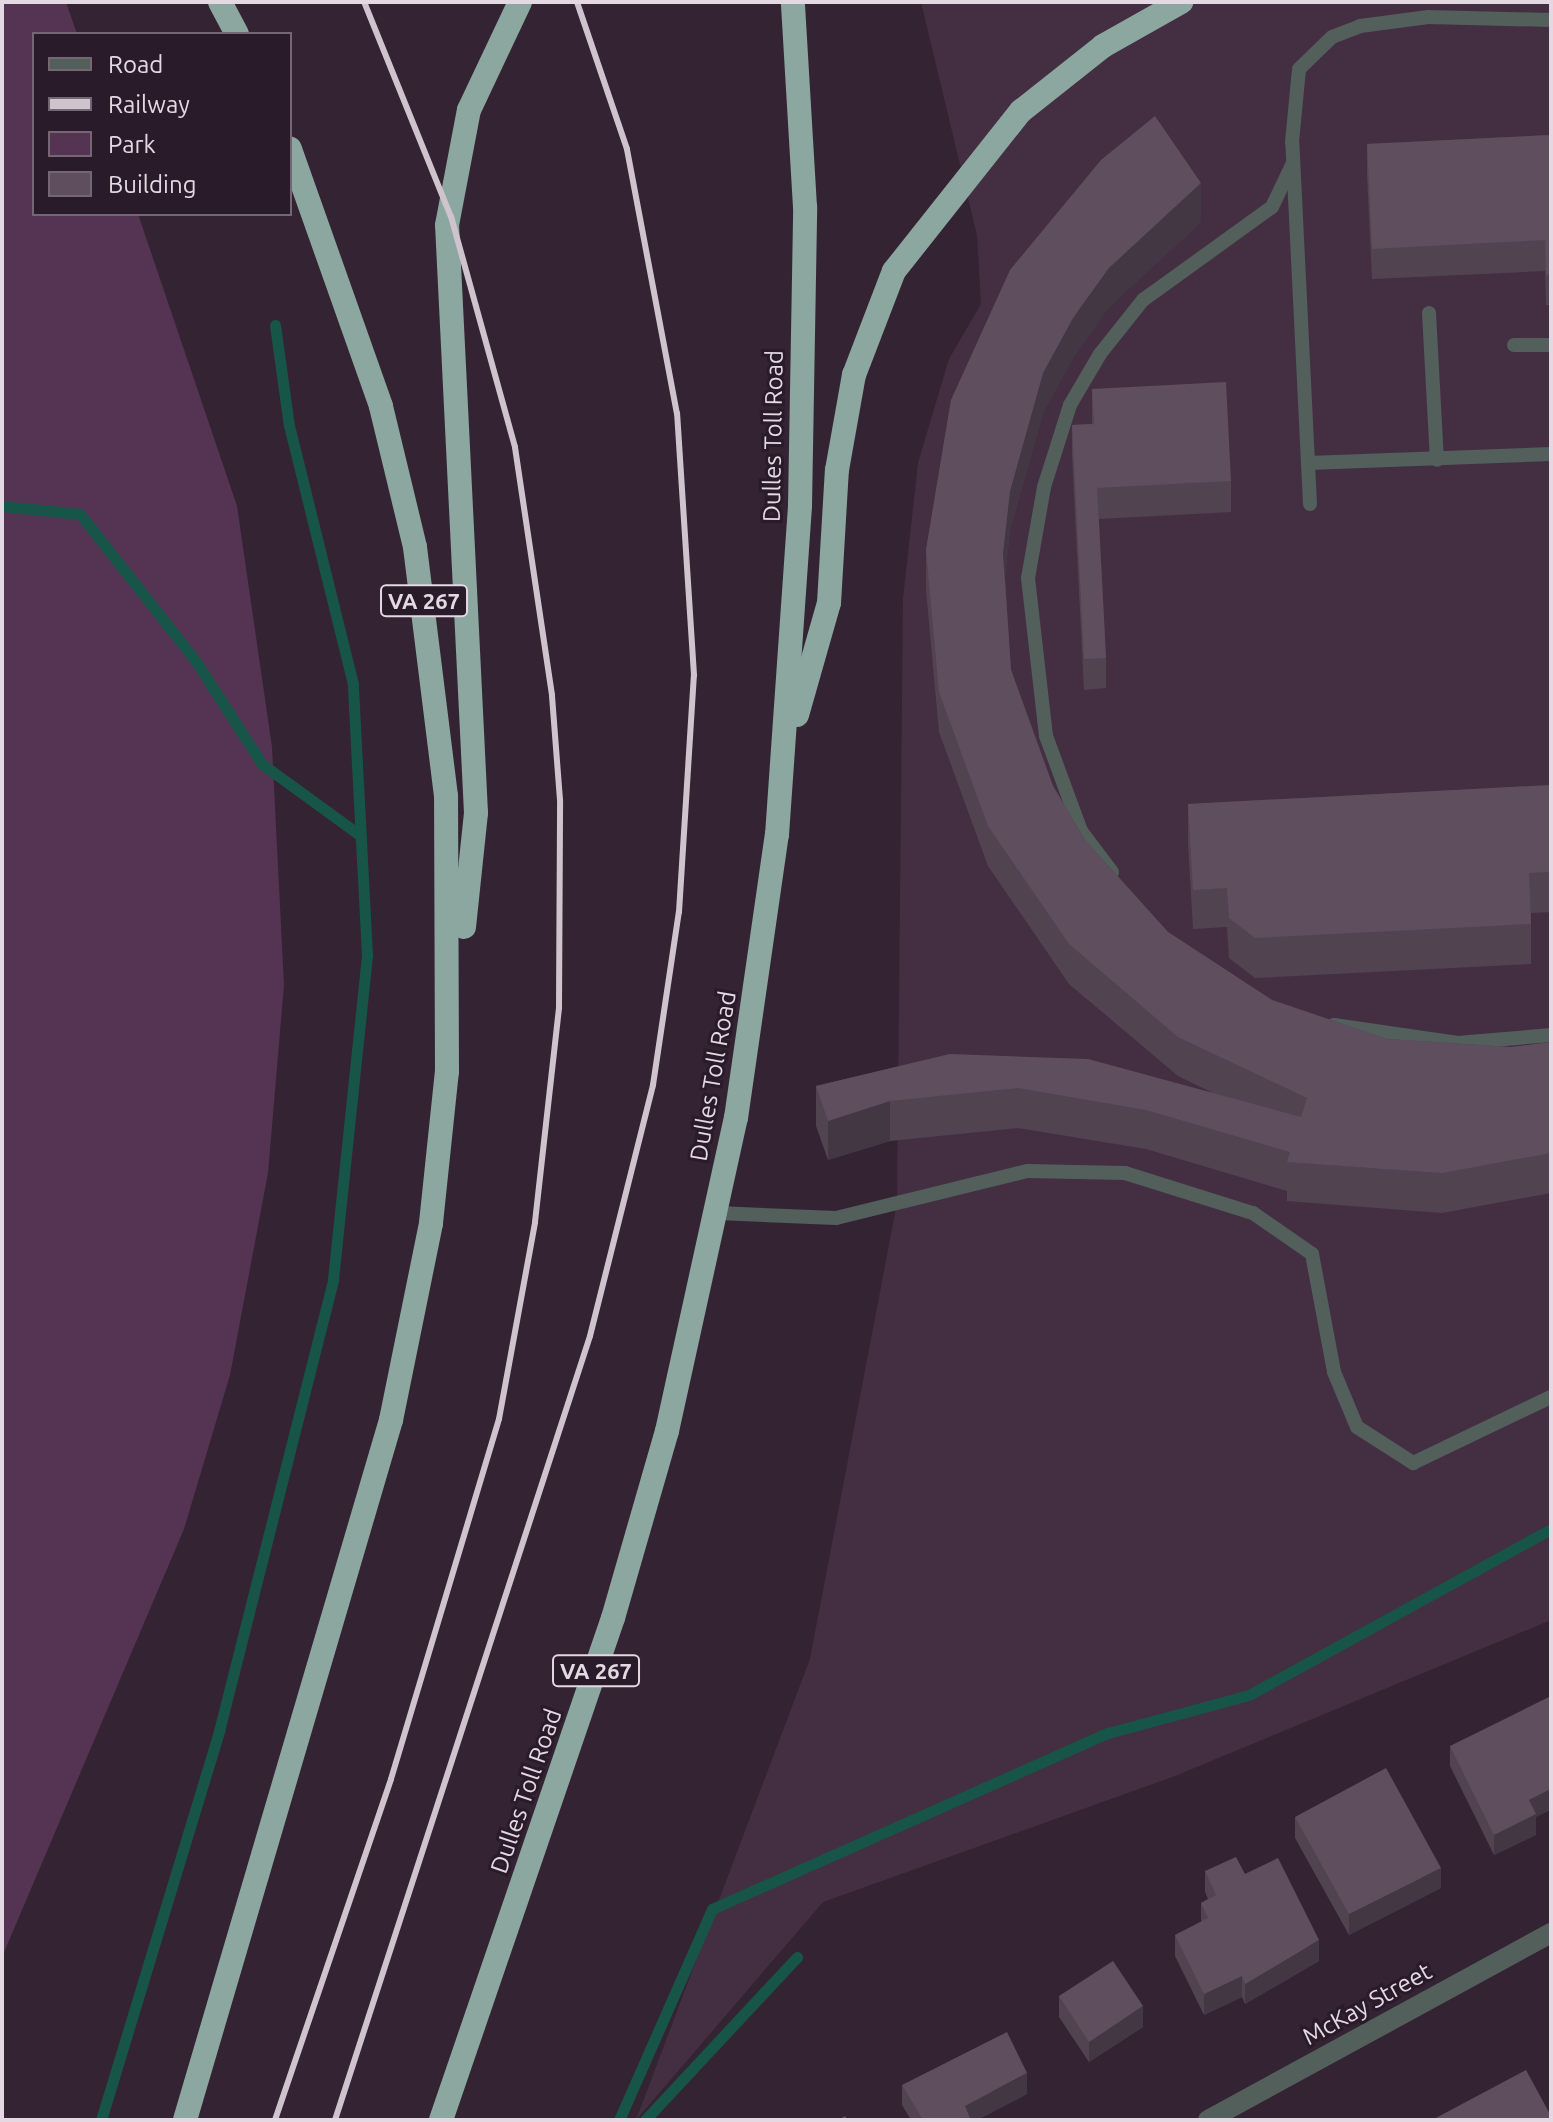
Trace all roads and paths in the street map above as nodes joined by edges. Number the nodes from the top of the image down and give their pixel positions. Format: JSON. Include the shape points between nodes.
{"nodes":[{"id":1,"x":220,"y":2,"type":"edge"},
{"id":2,"x":520,"y":2,"type":"edge"},
{"id":3,"x":793,"y":2,"type":"edge"},
{"id":4,"x":1181,"y":2,"type":"edge"},
{"id":5,"x":1551,"y":20,"type":"edge"},
{"id":6,"x":236,"y":32,"type":"edge"},
{"id":7,"x":292,"y":155,"type":"edge"},
{"id":8,"x":1293,"y":163,"type":"junction"},
{"id":9,"x":1429,"y":313,"type":"dead end"},
{"id":10,"x":1514,"y":345,"type":"dead end"},
{"id":11,"x":1551,"y":345,"type":"edge"},
{"id":12,"x":1551,"y":454,"type":"edge"},
{"id":13,"x":1437,"y":460,"type":"junction"},
{"id":14,"x":1308,"y":463,"type":"junction"},
{"id":15,"x":1310,"y":504,"type":"dead end"},
{"id":16,"x":785,"y":759,"type":"junction"},
{"id":17,"x":1127,"y":891,"type":"edge"},
{"id":18,"x":1311,"y":1021,"type":"edge"},
{"id":19,"x":1551,"y":1035,"type":"edge"},
{"id":20,"x":447,"y":1072,"type":"junction"},
{"id":21,"x":717,"y":1213,"type":"junction"},
{"id":22,"x":1551,"y":1397,"type":"edge"},
{"id":23,"x":1551,"y":1933,"type":"edge"},
{"id":24,"x":185,"y":2120,"type":"edge"},
{"id":25,"x":441,"y":2120,"type":"edge"},
{"id":26,"x":1208,"y":2120,"type":"edge"}],
"edges":[{"from":1,"to":6,"type":"highway"},
{"from":2,"to":20,"type":"highway","via":[[469,110],[447,225],[476,813]]},
{"from":3,"to":16,"type":"highway","name":"Dulles Toll Road","number":"VA 267","via":[[805,207],[803,412]]},
{"from":4,"to":16,"type":"highway","via":[[1103,46],[1021,111],[894,271],[854,375],[837,470],[829,603]]},
{"from":5,"to":8,"type":"lane","via":[[1428,17],[1332,37],[1299,69]]},
{"from":7,"to":20,"type":"highway","number":"VA 267","via":[[381,406],[415,547],[446,796]]},
{"from":8,"to":14,"type":"lane"},
{"from":8,"to":17,"type":"lane","via":[[1272,207],[1143,300],[1100,354],[1070,405],[1044,487],[1028,578],[1046,736],[1081,831]]},
{"from":9,"to":13,"type":"lane"},
{"from":10,"to":11,"type":"lane"},
{"from":12,"to":13,"type":"lane"},
{"from":13,"to":14,"type":"lane"},
{"from":14,"to":15,"type":"lane"},
{"from":16,"to":21,"type":"highway","name":"Dulles Toll Road","number":"VA 267","via":[[752,1015]]},
{"from":18,"to":19,"type":"lane","via":[[1458,1043]]},
{"from":20,"to":24,"type":"highway","number":"VA 267","via":[[431,1223],[391,1420]]},
{"from":21,"to":22,"type":"lane","via":[[836,1218],[1028,1171],[1125,1173],[1253,1213],[1312,1254],[1334,1372],[1357,1427],[1413,1463]]},
{"from":21,"to":25,"type":"highway","name":"Dulles Toll Road","number":"VA 267","via":[[613,1618]]},
{"from":23,"to":26,"type":"street","name":"McKay Street"}]}
